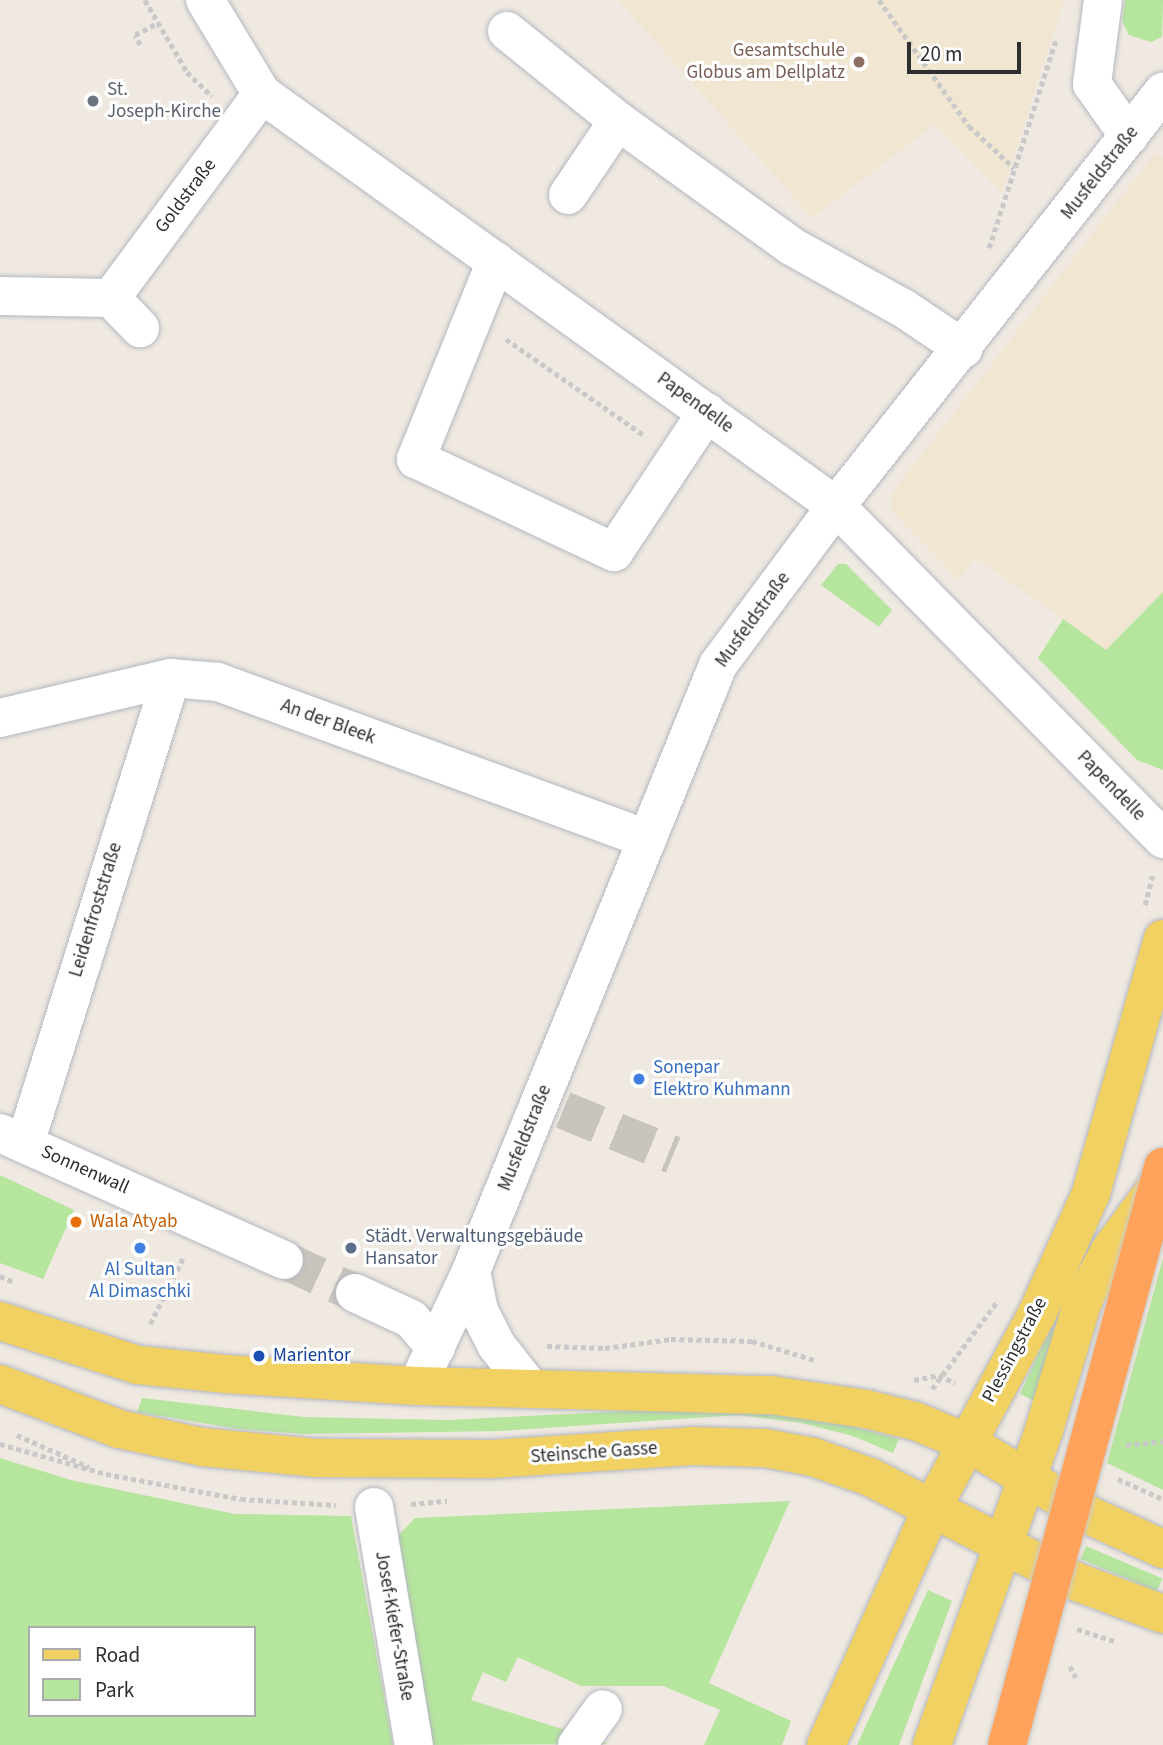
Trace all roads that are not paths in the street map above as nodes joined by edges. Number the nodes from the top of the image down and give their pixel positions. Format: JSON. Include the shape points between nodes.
{"nodes":[{"id":1,"x":205,"y":0,"type":"edge"},
{"id":2,"x":1103,"y":0,"type":"edge"},
{"id":3,"x":507,"y":31,"type":"dead end"},
{"id":4,"x":1163,"y":92,"type":"edge"},
{"id":5,"x":262,"y":94,"type":"junction"},
{"id":6,"x":618,"y":121,"type":"junction"},
{"id":7,"x":1129,"y":136,"type":"junction"},
{"id":8,"x":568,"y":195,"type":"dead end"},
{"id":9,"x":496,"y":261,"type":"junction"},
{"id":10,"x":0,"y":296,"type":"edge"},
{"id":11,"x":964,"y":349,"type":"junction"},
{"id":12,"x":707,"y":412,"type":"junction"},
{"id":13,"x":836,"y":506,"type":"junction"},
{"id":14,"x":171,"y":678,"type":"junction"},
{"id":15,"x":0,"y":718,"type":"edge"},
{"id":16,"x":647,"y":839,"type":"junction"},
{"id":17,"x":1163,"y":839,"type":"edge"},
{"id":18,"x":1163,"y":939,"type":"edge"},
{"id":19,"x":13,"y":1138,"type":"edge"},
{"id":20,"x":1163,"y":1167,"type":"edge"},
{"id":21,"x":1163,"y":1180,"type":"edge"},
{"id":22,"x":284,"y":1260,"type":"tunnel mouth"},
{"id":23,"x":471,"y":1271,"type":"junction"},
{"id":24,"x":355,"y":1293,"type":"tunnel mouth"},
{"id":25,"x":0,"y":1321,"type":"edge"},
{"id":26,"x":436,"y":1348,"type":"junction"},
{"id":27,"x":0,"y":1384,"type":"edge"},
{"id":28,"x":417,"y":1386,"type":"junction"},
{"id":29,"x":530,"y":1388,"type":"junction"},
{"id":30,"x":966,"y":1442,"type":"junction"},
{"id":31,"x":1027,"y":1478,"type":"junction"},
{"id":32,"x":374,"y":1507,"type":"road end"},
{"id":33,"x":932,"y":1510,"type":"junction"},
{"id":34,"x":1001,"y":1547,"type":"junction"},
{"id":35,"x":1163,"y":1549,"type":"edge"},
{"id":36,"x":1163,"y":1614,"type":"edge"},
{"id":37,"x":603,"y":1709,"type":"dead end"},
{"id":38,"x":414,"y":1745,"type":"edge"},
{"id":39,"x":577,"y":1745,"type":"edge"},
{"id":40,"x":826,"y":1745,"type":"edge"},
{"id":41,"x":932,"y":1745,"type":"edge"},
{"id":42,"x":1007,"y":1745,"type":"edge"}],
"edges":[{"from":1,"to":5,"type":"street","name":"Papendelle"},
{"from":2,"to":7,"type":"street","via":[[1092,84]]},
{"from":3,"to":6,"type":"street"},
{"from":4,"to":7,"type":"street","name":"Musfeldstraße"},
{"from":5,"to":9,"type":"street","name":"Papendelle"},
{"from":5,"to":10,"type":"street","name":"Goldstraße","via":[[129,317]]},
{"from":6,"to":8,"type":"street"},
{"from":6,"to":11,"type":"street","via":[[791,246],[903,308]]},
{"from":7,"to":11,"type":"street","name":"Musfeldstraße"},
{"from":9,"to":12,"type":"street","name":"Papendelle"},
{"from":9,"to":12,"type":"street","via":[[416,459],[614,552]]},
{"from":11,"to":13,"type":"street","name":"Musfeldstraße"},
{"from":12,"to":13,"type":"street","name":"Papendelle"},
{"from":13,"to":16,"type":"street","name":"Musfeldstraße","via":[[718,665]]},
{"from":13,"to":17,"type":"street","name":"Papendelle"},
{"from":14,"to":15,"type":"street","name":"An der Bleek"},
{"from":14,"to":16,"type":"street","name":"An der Bleek","via":[[218,682]]},
{"from":14,"to":19,"type":"street","name":"Leidenfroststraße","via":[[99,899]]},
{"from":16,"to":23,"type":"street","name":"Musfeldstraße"},
{"from":18,"to":30,"type":"main road","name":"Plessingstraße","via":[[1091,1193],[1037,1314]]},
{"from":19,"to":22,"type":"street","name":"Sonnenwall"},
{"from":20,"to":42,"type":"highway","bridge":true},
{"from":21,"to":31,"type":"main road","name":"Plessingstraße","via":[[1109,1252],[1083,1301]]},
{"from":23,"to":26,"type":"street","name":"Musfeldstraße"},
{"from":23,"to":29,"type":"street","via":[[480,1311],[497,1346]]},
{"from":24,"to":26,"type":"street","via":[[411,1319]]},
{"from":25,"to":28,"type":"main road","via":[[138,1365],[302,1381]]},
{"from":26,"to":28,"type":"street","name":"Musfeldstraße"},
{"from":27,"to":33,"type":"main road","name":"Steinsche Gasse","via":[[119,1429],[202,1447],[317,1458],[492,1459],[692,1446],[765,1448],[813,1457],[870,1477]]},
{"from":28,"to":29,"type":"main road"},
{"from":29,"to":30,"type":"main road","via":[[771,1395],[866,1409]]},
{"from":30,"to":31,"type":"main road"},
{"from":30,"to":33,"type":"main road","name":"Plessingstraße"},
{"from":31,"to":34,"type":"main road","name":"Plessingstraße"},
{"from":31,"to":35,"type":"main road","via":[[1093,1517]]},
{"from":32,"to":38,"type":"street","name":"Josef-Kiefer-Straße"},
{"from":33,"to":34,"type":"main road","name":"Steinsche Gasse"},
{"from":33,"to":40,"type":"main road","name":"Plessingstraße"},
{"from":34,"to":36,"type":"main road","name":"Steinsche Gasse"},
{"from":34,"to":41,"type":"main road","name":"Plessingstraße"},
{"from":37,"to":39,"type":"street"}]}
